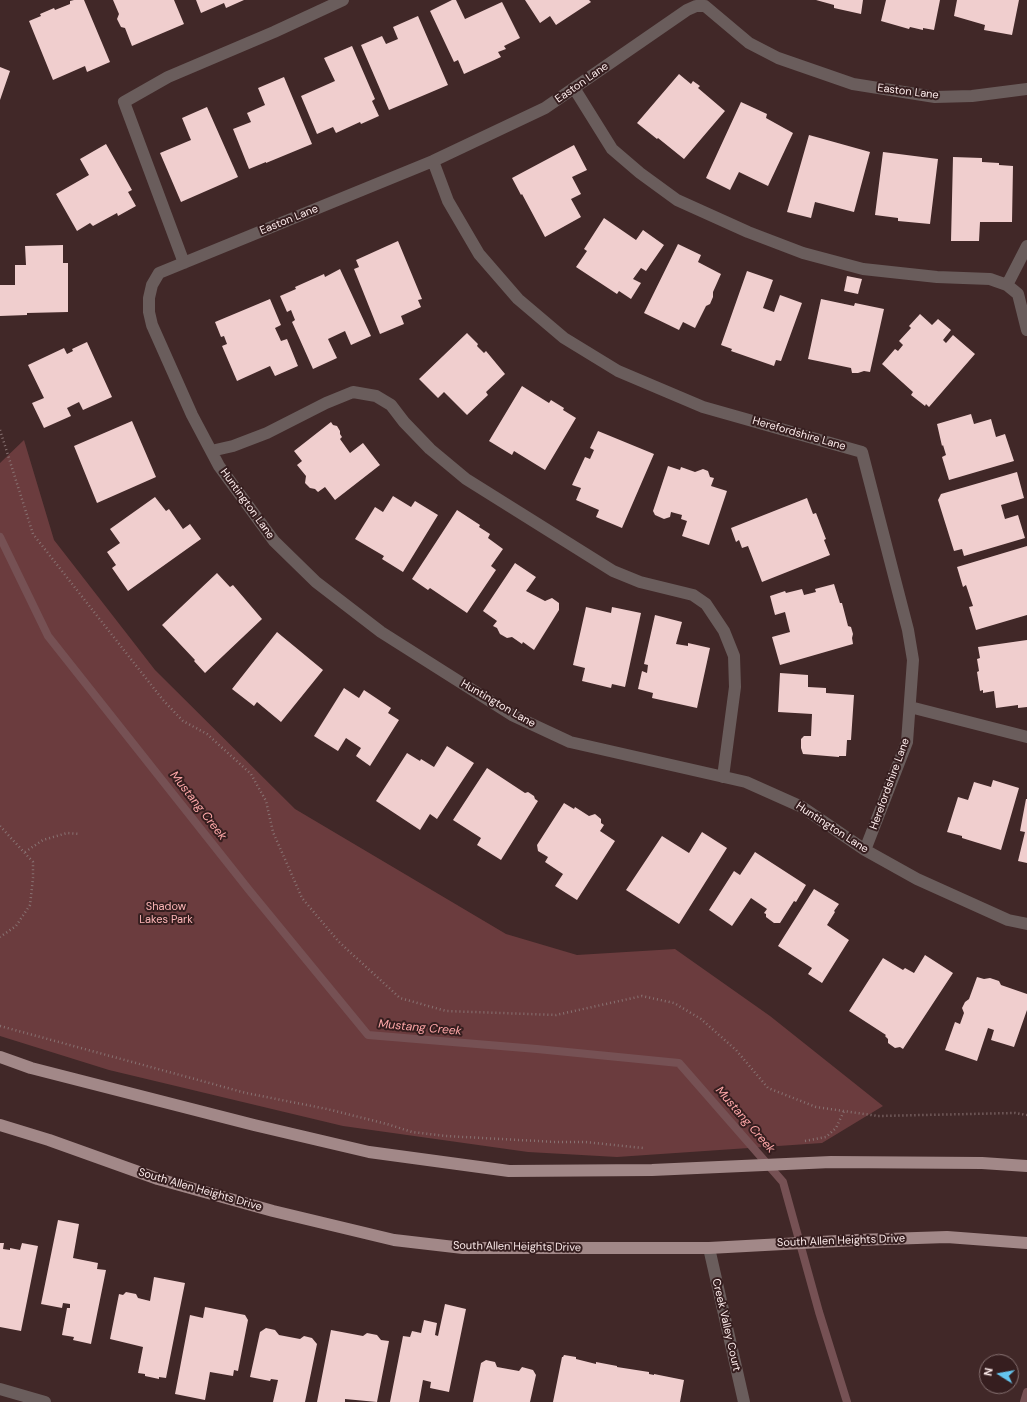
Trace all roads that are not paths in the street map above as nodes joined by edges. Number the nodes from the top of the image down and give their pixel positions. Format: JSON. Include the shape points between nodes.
{"nodes":[{"id":1,"x":343,"y":0,"type":"edge"},
{"id":2,"x":574,"y":88,"type":"junction"},
{"id":3,"x":1027,"y":88,"type":"edge"},
{"id":4,"x":433,"y":161,"type":"junction"},
{"id":5,"x":1027,"y":246,"type":"edge"},
{"id":6,"x":184,"y":263,"type":"junction"},
{"id":7,"x":1007,"y":285,"type":"junction"},
{"id":8,"x":149,"y":298,"type":"joint"},
{"id":9,"x":1027,"y":330,"type":"edge"},
{"id":10,"x":211,"y":451,"type":"junction"},
{"id":11,"x":910,"y":707,"type":"junction"},
{"id":12,"x":1027,"y":737,"type":"edge"},
{"id":13,"x":723,"y":777,"type":"junction"},
{"id":14,"x":865,"y":850,"type":"junction"},
{"id":15,"x":1027,"y":924,"type":"edge"},
{"id":16,"x":0,"y":1057,"type":"edge"},
{"id":17,"x":0,"y":1125,"type":"edge"},
{"id":18,"x":1027,"y":1166,"type":"edge"},
{"id":19,"x":1027,"y":1243,"type":"edge"},
{"id":20,"x":708,"y":1248,"type":"junction"},
{"id":21,"x":0,"y":1389,"type":"edge"},
{"id":22,"x":45,"y":1402,"type":"edge"},
{"id":23,"x":744,"y":1402,"type":"edge"}],
"edges":[{"from":1,"to":6,"type":"street","via":[[168,77],[124,102]]},
{"from":2,"to":3,"type":"street","name":"Easton Lane","via":[[687,10],[705,6],[749,43],[778,58],[853,84],[935,97],[972,96]]},
{"from":2,"to":4,"type":"street","name":"Easton Lane","via":[[545,108]]},
{"from":2,"to":7,"type":"street","via":[[612,149],[677,200],[803,253],[863,269],[937,277],[990,279]]},
{"from":4,"to":6,"type":"street","name":"Easton Lane"},
{"from":4,"to":11,"type":"street","name":"Herefordshire Lane","via":[[448,201],[479,254],[518,299],[564,338],[618,371],[703,407],[862,452],[908,630],[913,660]]},
{"from":5,"to":7,"type":"street"},
{"from":6,"to":8,"type":"street","name":"Easton Lane","via":[[159,273],[152,285]]},
{"from":7,"to":9,"type":"street","via":[[1018,294]]},
{"from":8,"to":10,"type":"street","name":"Huntington Lane","via":[[152,324],[192,415]]},
{"from":10,"to":13,"type":"street","name":"Huntington Lane","via":[[274,542],[316,582],[381,632],[512,715],[570,742]]},
{"from":10,"to":13,"type":"street","via":[[267,433],[353,392],[376,396],[391,405],[430,449],[466,479],[613,571],[640,582],[693,595],[706,604],[724,631],[734,656],[735,687]]},
{"from":11,"to":12,"type":"street"},
{"from":11,"to":14,"type":"street","name":"Herefordshire Lane","via":[[907,742]]},
{"from":13,"to":14,"type":"street","name":"Huntington Lane","via":[[746,782],[802,806]]},
{"from":14,"to":15,"type":"street","name":"Huntington Lane","via":[[917,879],[1008,920]]},
{"from":16,"to":18,"type":"main road","via":[[31,1068],[370,1152],[509,1172],[652,1170],[831,1162],[982,1162]]},
{"from":17,"to":20,"type":"main road","name":"South Allen Heights Drive","via":[[158,1180],[273,1212],[394,1240],[463,1248]]},
{"from":19,"to":20,"type":"main road","name":"South Allen Heights Drive","via":[[947,1237]]},
{"from":20,"to":23,"type":"street","name":"Creek Valley Court"},
{"from":21,"to":22,"type":"street"}]}
